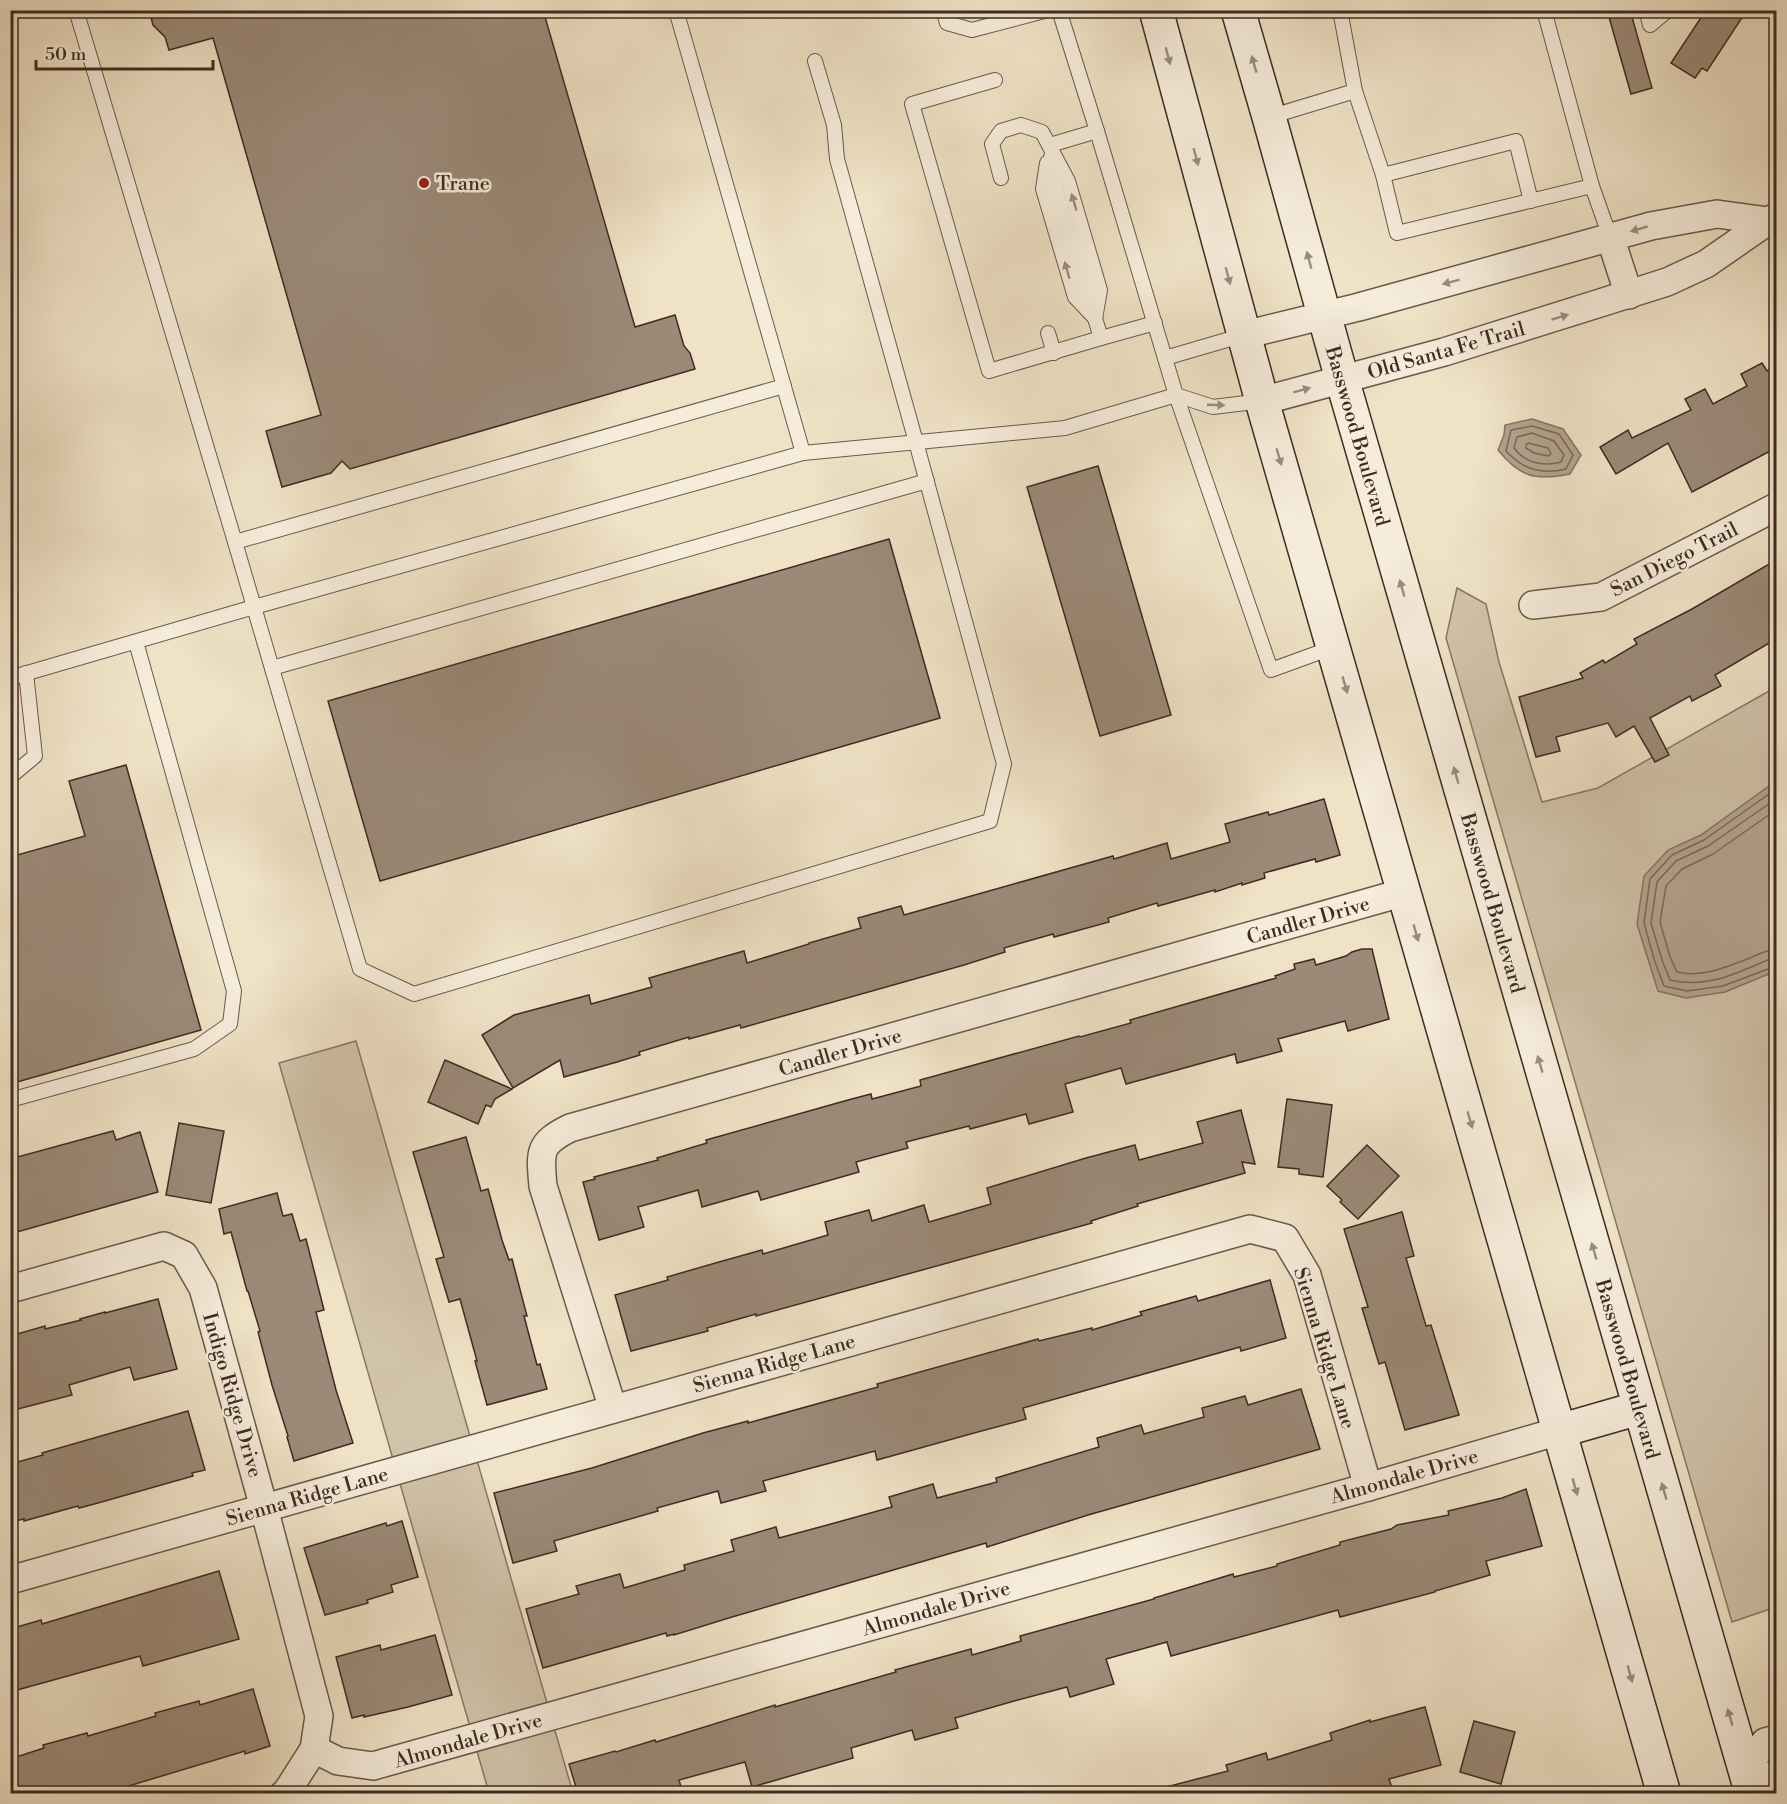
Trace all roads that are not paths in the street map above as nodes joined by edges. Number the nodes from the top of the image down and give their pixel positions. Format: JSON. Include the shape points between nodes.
{"nodes":[{"id":1,"x":76,"y":10,"type":"edge"},
{"id":2,"x":676,"y":10,"type":"edge"},
{"id":3,"x":1048,"y":10,"type":"edge"},
{"id":4,"x":1059,"y":10,"type":"edge"},
{"id":5,"x":1156,"y":10,"type":"edge"},
{"id":6,"x":1238,"y":10,"type":"edge"},
{"id":7,"x":1340,"y":10,"type":"edge"},
{"id":8,"x":1544,"y":10,"type":"edge"},
{"id":9,"x":1646,"y":10,"type":"edge"},
{"id":10,"x":1668,"y":10,"type":"edge"},
{"id":11,"x":946,"y":11,"type":"edge"},
{"id":12,"x":815,"y":61,"type":"dead end"},
{"id":13,"x":995,"y":80,"type":"dead end"},
{"id":14,"x":1355,"y":91,"type":"junction"},
{"id":15,"x":1269,"y":117,"type":"junction"},
{"id":16,"x":1097,"y":131,"type":"junction"},
{"id":17,"x":1050,"y":145,"type":"junction"},
{"id":18,"x":1383,"y":175,"type":"junction"},
{"id":19,"x":1001,"y":178,"type":"dead end"},
{"id":20,"x":1592,"y":186,"type":"junction"},
{"id":21,"x":1531,"y":201,"type":"junction"},
{"id":22,"x":1696,"y":217,"type":"junction"},
{"id":23,"x":1772,"y":219,"type":"edge"},
{"id":24,"x":1610,"y":237,"type":"junction"},
{"id":25,"x":1713,"y":259,"type":"junction"},
{"id":26,"x":1629,"y":295,"type":"junction"},
{"id":27,"x":1324,"y":316,"type":"junction"},
{"id":28,"x":1155,"y":323,"type":"junction"},
{"id":29,"x":1048,"y":333,"type":"dead end"},
{"id":30,"x":1244,"y":335,"type":"junction"},
{"id":31,"x":1101,"y":338,"type":"junction"},
{"id":32,"x":1054,"y":353,"type":"junction"},
{"id":33,"x":1165,"y":358,"type":"junction"},
{"id":34,"x":1342,"y":379,"type":"junction"},
{"id":35,"x":784,"y":386,"type":"junction"},
{"id":36,"x":1176,"y":394,"type":"junction"},
{"id":37,"x":1262,"y":401,"type":"junction"},
{"id":38,"x":916,"y":442,"type":"junction"},
{"id":39,"x":803,"y":453,"type":"junction"},
{"id":40,"x":927,"y":481,"type":"junction"},
{"id":41,"x":1776,"y":507,"type":"edge"},
{"id":42,"x":235,"y":542,"type":"junction"},
{"id":43,"x":1533,"y":605,"type":"dead end"},
{"id":44,"x":254,"y":607,"type":"junction"},
{"id":45,"x":136,"y":642,"type":"junction"},
{"id":46,"x":1334,"y":647,"type":"junction"},
{"id":47,"x":272,"y":668,"type":"junction"},
{"id":48,"x":26,"y":673,"type":"junction"},
{"id":49,"x":10,"y":678,"type":"edge"},
{"id":50,"x":10,"y":777,"type":"edge"},
{"id":51,"x":1404,"y":892,"type":"junction"},
{"id":52,"x":10,"y":1100,"type":"edge"},
{"id":53,"x":10,"y":1289,"type":"edge"},
{"id":54,"x":1639,"y":1408,"type":"junction"},
{"id":55,"x":613,"y":1409,"type":"junction"},
{"id":56,"x":1559,"y":1431,"type":"junction"},
{"id":57,"x":1368,"y":1487,"type":"junction"},
{"id":58,"x":264,"y":1508,"type":"junction"},
{"id":59,"x":10,"y":1580,"type":"edge"},
{"id":60,"x":1776,"y":1739,"type":"edge"},
{"id":61,"x":314,"y":1749,"type":"junction"},
{"id":62,"x":1776,"y":1779,"type":"edge"},
{"id":63,"x":1749,"y":1782,"type":"edge"},
{"id":64,"x":284,"y":1794,"type":"edge"},
{"id":65,"x":1664,"y":1794,"type":"edge"}],
"edges":[{"from":1,"to":42,"type":"lane"},
{"from":2,"to":35,"type":"lane"},
{"from":3,"to":11,"type":"lane","via":[[972,30],[947,23]]},
{"from":4,"to":16,"type":"lane"},
{"from":5,"to":30,"type":"main road","one_way":true},
{"from":15,"to":6,"type":"main road","name":"Basswood Boulevard","one_way":true},
{"from":7,"to":14,"type":"lane"},
{"from":8,"to":20,"type":"lane"},
{"from":9,"to":10,"type":"lane","via":[[1650,25]]},
{"from":12,"to":38,"type":"lane","via":[[834,125],[837,159]]},
{"from":13,"to":32,"type":"lane","via":[[912,104],[989,371]]},
{"from":14,"to":15,"type":"lane"},
{"from":14,"to":18,"type":"lane"},
{"from":27,"to":15,"type":"main road","name":"Basswood Boulevard","one_way":true},
{"from":16,"to":17,"type":"lane"},
{"from":16,"to":28,"type":"lane"},
{"from":17,"to":19,"type":"lane","via":[[1042,132],[1021,125],[1001,131],[992,144]]},
{"from":31,"to":17,"type":"lane","one_way":true,"via":[[1055,186]]},
{"from":18,"to":21,"type":"lane","via":[[1397,233]]},
{"from":18,"to":21,"type":"lane","via":[[1516,141]]},
{"from":20,"to":21,"type":"lane"},
{"from":20,"to":24,"type":"lane"},
{"from":22,"to":23,"type":"street","name":"Old Santa Fe Trail","via":[[1717,213]]},
{"from":22,"to":24,"type":"street","name":"Old Santa Fe Trail","one_way":true},
{"from":22,"to":25,"type":"street"},
{"from":23,"to":25,"type":"street","name":"Old Santa Fe Trail"},
{"from":24,"to":26,"type":"street"},
{"from":24,"to":27,"type":"street","name":"Old Santa Fe Trail","one_way":true},
{"from":25,"to":26,"type":"street","name":"Old Santa Fe Trail","via":[[1668,282]]},
{"from":34,"to":26,"type":"street","name":"Old Santa Fe Trail","one_way":true},
{"from":27,"to":30,"type":"street","name":"Old Santa Fe Trail"},
{"from":27,"to":34,"type":"main road","name":"Basswood Boulevard"},
{"from":28,"to":31,"type":"lane"},
{"from":28,"to":33,"type":"lane"},
{"from":29,"to":32,"type":"lane"},
{"from":30,"to":33,"type":"lane"},
{"from":30,"to":37,"type":"main road"},
{"from":31,"to":32,"type":"lane"},
{"from":33,"to":36,"type":"lane"},
{"from":37,"to":34,"type":"street","name":"Old Santa Fe Trail","one_way":true},
{"from":54,"to":34,"type":"main road","name":"Basswood Boulevard","one_way":true},
{"from":35,"to":39,"type":"lane"},
{"from":35,"to":42,"type":"lane"},
{"from":36,"to":37,"type":"lane","one_way":true,"via":[[1213,407]]},
{"from":36,"to":38,"type":"lane","via":[[1065,428]]},
{"from":36,"to":46,"type":"lane","via":[[1271,670]]},
{"from":37,"to":46,"type":"main road","one_way":true},
{"from":38,"to":39,"type":"lane"},
{"from":38,"to":40,"type":"lane"},
{"from":39,"to":44,"type":"lane"},
{"from":40,"to":47,"type":"lane"},
{"from":40,"to":47,"type":"lane","via":[[1004,764],[990,821],[414,994],[360,969]]},
{"from":41,"to":43,"type":"street","name":"San Diego Trail","via":[[1601,597]]},
{"from":42,"to":44,"type":"lane"},
{"from":44,"to":45,"type":"lane"},
{"from":44,"to":47,"type":"lane"},
{"from":45,"to":48,"type":"lane"},
{"from":45,"to":52,"type":"lane","via":[[234,991],[230,1024],[194,1049]]},
{"from":46,"to":51,"type":"main road","one_way":true},
{"from":48,"to":49,"type":"lane"},
{"from":48,"to":50,"type":"lane","via":[[35,756]]},
{"from":51,"to":55,"type":"street","name":"Candler Drive","via":[[570,1128],[555,1136],[543,1148],[543,1185]]},
{"from":51,"to":56,"type":"main road","one_way":true},
{"from":53,"to":58,"type":"street","name":"Indigo Ridge Drive","via":[[164,1246],[184,1255],[203,1288]]},
{"from":54,"to":56,"type":"main road"},
{"from":63,"to":54,"type":"main road","name":"Basswood Boulevard","one_way":true},
{"from":55,"to":57,"type":"street","name":"Sienna Ridge Lane","via":[[1250,1229],[1285,1238],[1307,1275]]},
{"from":55,"to":58,"type":"street","name":"Sienna Ridge Lane"},
{"from":56,"to":57,"type":"street","name":"Almondale Drive"},
{"from":56,"to":65,"type":"main road","one_way":true},
{"from":57,"to":61,"type":"street","name":"Almondale Drive","via":[[373,1766],[338,1761]]},
{"from":58,"to":59,"type":"street","name":"Sienna Ridge Lane"},
{"from":58,"to":61,"type":"street","name":"Indigo Ridge Drive","via":[[319,1716]]},
{"from":60,"to":63,"type":"street","via":[[1765,1742]]},
{"from":61,"to":64,"type":"street"},
{"from":62,"to":63,"type":"street"}]}
